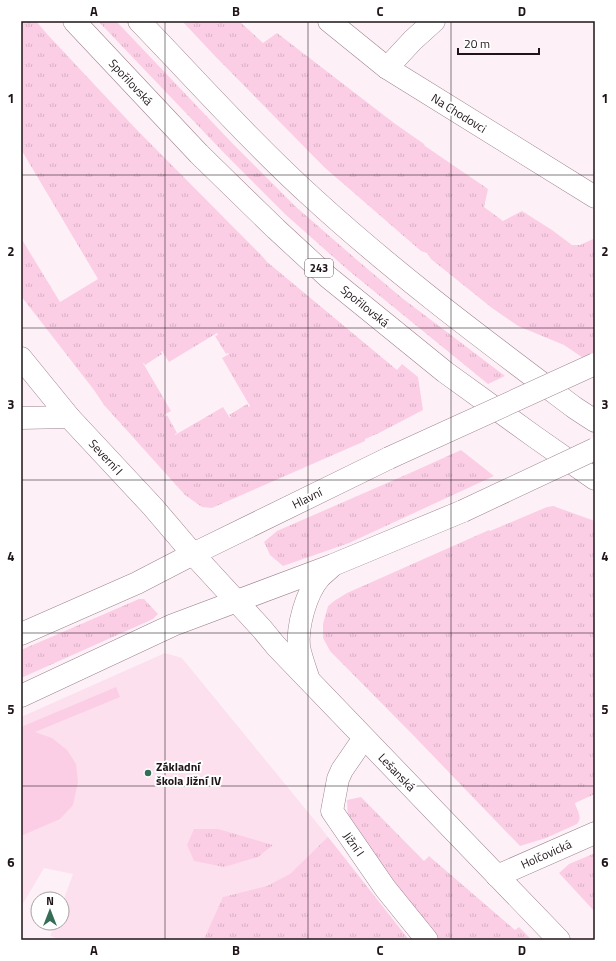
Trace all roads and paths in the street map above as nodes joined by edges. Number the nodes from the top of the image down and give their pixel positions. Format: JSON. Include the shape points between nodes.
{"nodes":[{"id":1,"x":74,"y":21,"type":"edge"},
{"id":2,"x":139,"y":21,"type":"edge"},
{"id":3,"x":329,"y":21,"type":"edge"},
{"id":4,"x":434,"y":21,"type":"edge"},
{"id":5,"x":387,"y":68,"type":"junction"},
{"id":6,"x":595,"y":197,"type":"edge"},
{"id":7,"x":21,"y":358,"type":"edge"},
{"id":8,"x":595,"y":364,"type":"edge"},
{"id":9,"x":69,"y":417,"type":"junction"},
{"id":10,"x":21,"y":418,"type":"edge"},
{"id":11,"x":595,"y":421,"type":"edge"},
{"id":12,"x":595,"y":449,"type":"edge"},
{"id":13,"x":595,"y":479,"type":"edge"},
{"id":14,"x":193,"y":554,"type":"junction"},
{"id":15,"x":332,"y":565,"type":"junction"},
{"id":16,"x":236,"y":602,"type":"junction"},
{"id":17,"x":21,"y":634,"type":"edge"},
{"id":18,"x":309,"y":680,"type":"junction"},
{"id":19,"x":21,"y":696,"type":"edge"},
{"id":20,"x":364,"y":738,"type":"junction"},
{"id":21,"x":595,"y":833,"type":"edge"},
{"id":22,"x":496,"y":876,"type":"junction"},
{"id":23,"x":426,"y":940,"type":"edge"},
{"id":24,"x":559,"y":940,"type":"edge"}],
"edges":[{"from":1,"to":13,"type":"main road","name":"Spořilovská","number":"243","via":[[199,154],[328,277],[445,372]]},
{"from":2,"to":11,"type":"main road","via":[[260,148],[343,225],[459,320]]},
{"from":3,"to":5,"type":"main road","name":"Na Chodovci"},
{"from":4,"to":5,"type":"main road"},
{"from":5,"to":6,"type":"main road","name":"Na Chodovci"},
{"from":7,"to":9,"type":"main road","name":"Severní I"},
{"from":8,"to":14,"type":"main road","name":"Hlavní","bridge":true,"via":[[389,458]]},
{"from":9,"to":10,"type":"main road"},
{"from":9,"to":14,"type":"main road","name":"Severní I"},
{"from":12,"to":15,"type":"main road","bridge":true,"via":[[463,511]]},
{"from":14,"to":16,"type":"main road","name":"Severní I"},
{"from":14,"to":17,"type":"main road","name":"Hlavní","via":[[137,583]]},
{"from":15,"to":16,"type":"main road"},
{"from":15,"to":18,"type":"main road","via":[[312,590],[299,629],[299,648]]},
{"from":16,"to":18,"type":"main road","name":"Lešanská"},
{"from":16,"to":19,"type":"main road","via":[[173,625]]},
{"from":18,"to":20,"type":"main road","name":"Lešanská"},
{"from":20,"to":22,"type":"main road","name":"Lešanská"},
{"from":20,"to":23,"type":"main road","name":"Jižní I","via":[[338,779],[332,811],[385,888]]},
{"from":21,"to":22,"type":"main road","name":"Holčovická"},
{"from":22,"to":24,"type":"main road","name":"Lešanská"}]}
